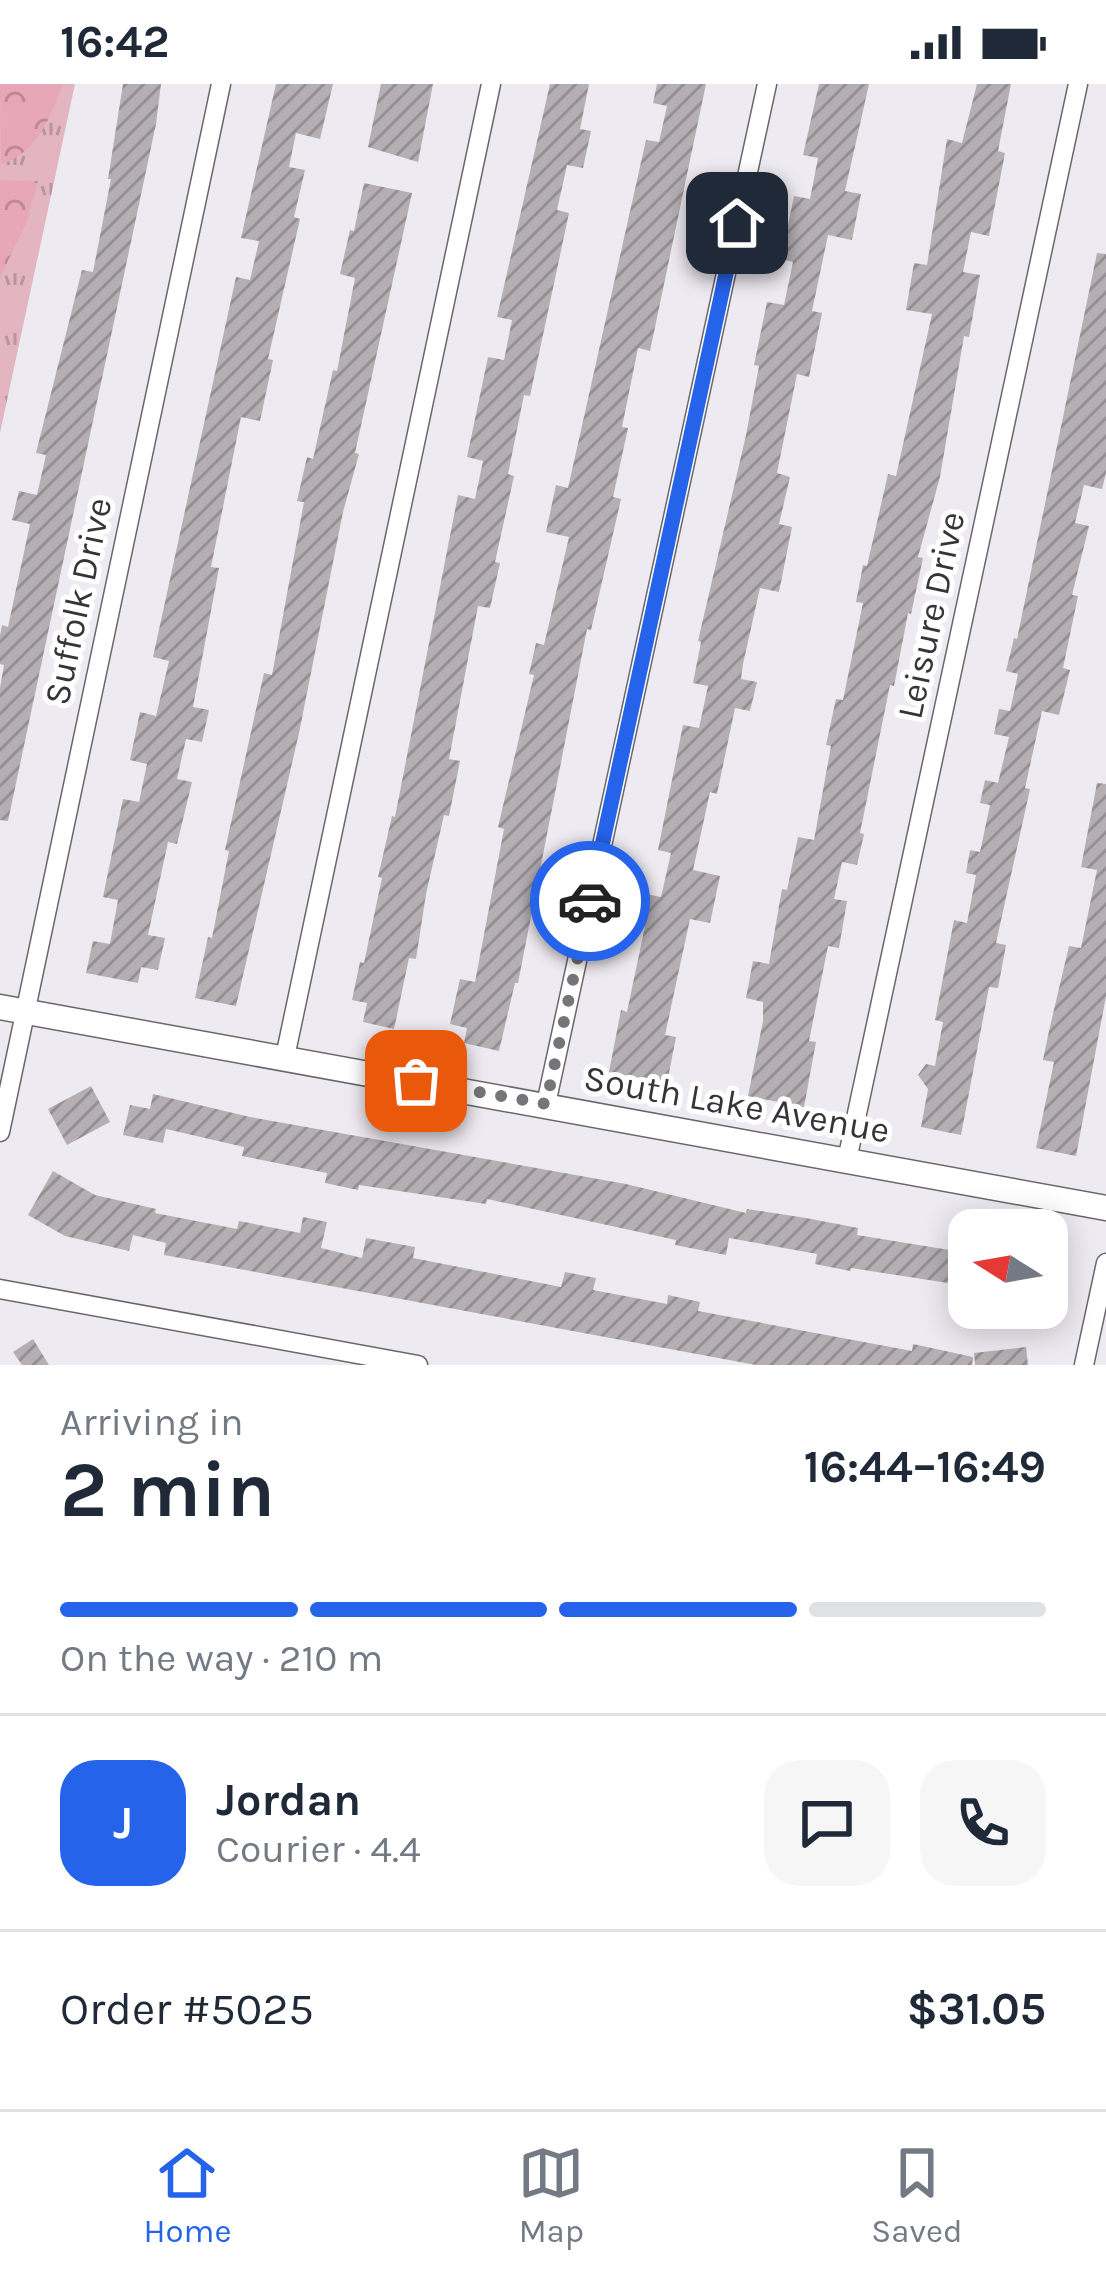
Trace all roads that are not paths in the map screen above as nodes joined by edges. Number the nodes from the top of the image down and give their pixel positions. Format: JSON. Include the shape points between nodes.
{"nodes":[{"id":1,"x":221,"y":84,"type":"edge"},
{"id":2,"x":491,"y":84,"type":"edge"},
{"id":3,"x":767,"y":84,"type":"edge"},
{"id":4,"x":1078,"y":84,"type":"edge"},
{"id":5,"x":12,"y":1009,"type":"edge"},
{"id":6,"x":285,"y":1057,"type":"junction"},
{"id":7,"x":546,"y":1104,"type":"junction"},
{"id":8,"x":0,"y":1132,"type":"edge"},
{"id":9,"x":847,"y":1160,"type":"junction"},
{"id":10,"x":1106,"y":1208,"type":"edge"},
{"id":11,"x":1106,"y":1263,"type":"edge"},
{"id":12,"x":0,"y":1289,"type":"edge"},
{"id":13,"x":418,"y":1365,"type":"edge"},
{"id":14,"x":1084,"y":1365,"type":"edge"}],
"edges":[{"from":1,"to":5,"type":"street","name":"Suffolk Drive"},
{"from":2,"to":6,"type":"street"},
{"from":3,"to":7,"type":"street"},
{"from":4,"to":9,"type":"street","name":"Leisure Drive"},
{"from":5,"to":6,"type":"street","name":"South Lake Avenue"},
{"from":5,"to":8,"type":"street","name":"Suffolk Drive"},
{"from":6,"to":7,"type":"street","name":"South Lake Avenue"},
{"from":7,"to":9,"type":"street","name":"South Lake Avenue"},
{"from":9,"to":10,"type":"street","name":"South Lake Avenue"},
{"from":11,"to":14,"type":"street"},
{"from":12,"to":13,"type":"street"}]}
